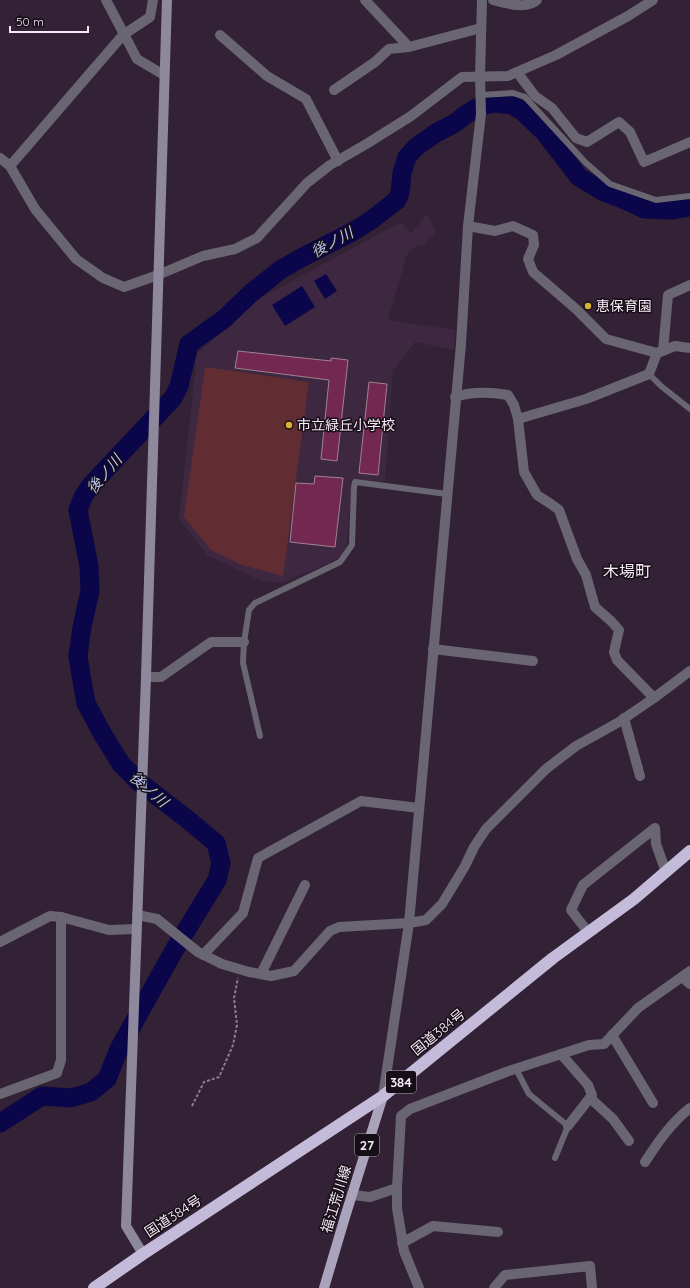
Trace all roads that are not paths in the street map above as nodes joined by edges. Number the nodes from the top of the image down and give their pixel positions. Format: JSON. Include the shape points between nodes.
{"nodes":[{"id":1,"x":106,"y":0,"type":"edge"},
{"id":2,"x":153,"y":0,"type":"edge"},
{"id":3,"x":167,"y":0,"type":"edge"},
{"id":4,"x":366,"y":0,"type":"edge"},
{"id":5,"x":482,"y":0,"type":"edge"},
{"id":6,"x":492,"y":0,"type":"edge"},
{"id":7,"x":537,"y":0,"type":"edge"},
{"id":8,"x":653,"y":0,"type":"edge"},
{"id":9,"x":481,"y":28,"type":"junction"},
{"id":10,"x":123,"y":35,"type":"junction"},
{"id":11,"x":220,"y":35,"type":"dead end"},
{"id":12,"x":409,"y":47,"type":"junction"},
{"id":13,"x":516,"y":72,"type":"junction"},
{"id":14,"x":164,"y":75,"type":"junction"},
{"id":15,"x":480,"y":76,"type":"junction"},
{"id":16,"x":334,"y":90,"type":"dead end"},
{"id":17,"x":481,"y":95,"type":"junction"},
{"id":18,"x":690,"y":142,"type":"edge"},
{"id":19,"x":0,"y":158,"type":"edge"},
{"id":20,"x":338,"y":161,"type":"junction"},
{"id":21,"x":10,"y":166,"type":"junction"},
{"id":22,"x":690,"y":196,"type":"edge"},
{"id":23,"x":468,"y":226,"type":"junction"},
{"id":24,"x":158,"y":275,"type":"junction"},
{"id":25,"x":690,"y":285,"type":"edge"},
{"id":26,"x":690,"y":348,"type":"edge"},
{"id":27,"x":660,"y":352,"type":"junction"},
{"id":28,"x":650,"y":374,"type":"junction"},
{"id":29,"x":455,"y":397,"type":"junction"},
{"id":30,"x":690,"y":410,"type":"edge"},
{"id":31,"x":518,"y":419,"type":"junction"},
{"id":32,"x":447,"y":494,"type":"junction"},
{"id":33,"x":244,"y":642,"type":"junction"},
{"id":34,"x":433,"y":649,"type":"junction"},
{"id":35,"x":533,"y":662,"type":"dead end"},
{"id":36,"x":690,"y":671,"type":"edge"},
{"id":37,"x":146,"y":677,"type":"junction"},
{"id":38,"x":654,"y":698,"type":"junction"},
{"id":39,"x":624,"y":718,"type":"junction"},
{"id":40,"x":260,"y":736,"type":"dead end"},
{"id":41,"x":640,"y":776,"type":"dead end"},
{"id":42,"x":419,"y":808,"type":"junction"},
{"id":43,"x":690,"y":851,"type":"edge"},
{"id":44,"x":666,"y":872,"type":"junction"},
{"id":45,"x":305,"y":885,"type":"dead end"},
{"id":46,"x":137,"y":915,"type":"junction"},
{"id":47,"x":61,"y":916,"type":"junction"},
{"id":48,"x":409,"y":923,"type":"junction"},
{"id":49,"x":136,"y":929,"type":"junction"},
{"id":50,"x":588,"y":932,"type":"junction"},
{"id":51,"x":0,"y":942,"type":"edge"},
{"id":52,"x":203,"y":955,"type":"junction"},
{"id":53,"x":261,"y":974,"type":"junction"},
{"id":54,"x":687,"y":977,"type":"edge"},
{"id":55,"x":612,"y":1035,"type":"junction"},
{"id":56,"x":562,"y":1054,"type":"junction"},
{"id":57,"x":516,"y":1069,"type":"junction"},
{"id":58,"x":0,"y":1094,"type":"edge"},
{"id":59,"x":383,"y":1096,"type":"junction"},
{"id":60,"x":590,"y":1098,"type":"junction"},
{"id":61,"x":653,"y":1103,"type":"dead end"},
{"id":62,"x":690,"y":1108,"type":"edge"},
{"id":63,"x":568,"y":1126,"type":"junction"},
{"id":64,"x":629,"y":1141,"type":"dead end"},
{"id":65,"x":555,"y":1158,"type":"dead end"},
{"id":66,"x":645,"y":1162,"type":"dead end"},
{"id":67,"x":397,"y":1188,"type":"junction"},
{"id":68,"x":352,"y":1195,"type":"junction"},
{"id":69,"x":498,"y":1232,"type":"dead end"},
{"id":70,"x":402,"y":1243,"type":"junction"},
{"id":71,"x":142,"y":1254,"type":"junction"},
{"id":72,"x":94,"y":1288,"type":"edge"},
{"id":73,"x":324,"y":1288,"type":"edge"},
{"id":74,"x":419,"y":1288,"type":"edge"},
{"id":75,"x":494,"y":1288,"type":"edge"},
{"id":76,"x":592,"y":1288,"type":"edge"}],
"edges":[{"from":1,"to":10,"type":"street"},
{"from":2,"to":10,"type":"street","via":[[150,17]]},
{"from":3,"to":14,"type":"street"},
{"from":4,"to":12,"type":"street"},
{"from":5,"to":9,"type":"street"},
{"from":6,"to":7,"type":"street","via":[[517,6],[535,3]]},
{"from":8,"to":13,"type":"street","via":[[556,55]]},
{"from":9,"to":12,"type":"street"},
{"from":9,"to":15,"type":"street"},
{"from":10,"to":14,"type":"street","via":[[137,59]]},
{"from":10,"to":21,"type":"street"},
{"from":11,"to":20,"type":"street","via":[[267,76],[306,99]]},
{"from":12,"to":16,"type":"street","via":[[389,49],[375,62]]},
{"from":13,"to":15,"type":"street","via":[[508,76]]},
{"from":13,"to":18,"type":"street","via":[[535,96],[552,108],[576,138],[587,142],[619,122],[630,132],[644,162]]},
{"from":14,"to":24,"type":"street"},
{"from":15,"to":17,"type":"street"},
{"from":15,"to":20,"type":"street","via":[[462,77],[411,116]]},
{"from":17,"to":22,"type":"lane","via":[[514,93],[525,97],[585,162],[610,184],[656,200]]},
{"from":17,"to":23,"type":"street"},
{"from":19,"to":21,"type":"street"},
{"from":20,"to":24,"type":"street","via":[[307,183],[257,238],[236,249],[203,256]]},
{"from":21,"to":24,"type":"street","via":[[35,209],[76,259],[103,278],[124,287]]},
{"from":23,"to":27,"type":"street","via":[[495,231],[513,226],[533,235],[534,245],[528,259],[533,272],[606,339]]},
{"from":23,"to":29,"type":"street"},
{"from":24,"to":37,"type":"street"},
{"from":25,"to":27,"type":"street","via":[[668,295]]},
{"from":26,"to":27,"type":"street","via":[[675,346]]},
{"from":27,"to":28,"type":"street"},
{"from":28,"to":30,"type":"lane"},
{"from":28,"to":31,"type":"street","via":[[586,398]]},
{"from":29,"to":31,"type":"street","via":[[487,392],[508,395]]},
{"from":29,"to":32,"type":"street"},
{"from":31,"to":38,"type":"street","via":[[524,472],[537,495],[559,510],[577,559],[586,575],[595,607],[619,630],[614,652],[618,660]]},
{"from":32,"to":33,"type":"lane","via":[[355,482],[352,545],[340,562],[255,603],[249,610]]},
{"from":32,"to":34,"type":"street"},
{"from":33,"to":37,"type":"street","via":[[211,642],[161,677]]},
{"from":33,"to":40,"type":"lane","via":[[243,663]]},
{"from":34,"to":35,"type":"street"},
{"from":34,"to":42,"type":"street"},
{"from":36,"to":38,"type":"street"},
{"from":37,"to":46,"type":"street"},
{"from":38,"to":39,"type":"street"},
{"from":39,"to":41,"type":"street"},
{"from":39,"to":48,"type":"street","via":[[576,746],[546,769],[486,829],[442,904],[426,920]]},
{"from":42,"to":48,"type":"street"},
{"from":42,"to":52,"type":"street","via":[[361,801],[258,858],[243,913]]},
{"from":43,"to":44,"type":"highway","name":"国道384号","number":"384"},
{"from":44,"to":50,"type":"highway","name":"国道384号","number":"384"},
{"from":44,"to":50,"type":"street","via":[[656,844],[655,828],[583,885],[571,910]]},
{"from":45,"to":53,"type":"street"},
{"from":46,"to":49,"type":"street"},
{"from":46,"to":52,"type":"street","via":[[156,919]]},
{"from":47,"to":49,"type":"street","via":[[109,930]]},
{"from":47,"to":51,"type":"street","via":[[50,916]]},
{"from":47,"to":58,"type":"street","via":[[61,1060],[57,1073]]},
{"from":48,"to":53,"type":"street","via":[[338,927],[330,931],[294,972],[271,976]]},
{"from":48,"to":59,"type":"street"},
{"from":49,"to":71,"type":"street","via":[[126,1226]]},
{"from":50,"to":59,"type":"highway","name":"国道384号","number":"384"},
{"from":52,"to":53,"type":"street","via":[[222,964]]},
{"from":54,"to":55,"type":"street","via":[[638,1008]]},
{"from":55,"to":56,"type":"street","via":[[604,1044],[589,1045]]},
{"from":55,"to":61,"type":"street"},
{"from":56,"to":57,"type":"street"},
{"from":56,"to":60,"type":"street","via":[[588,1084],[592,1095]]},
{"from":57,"to":63,"type":"lane","via":[[529,1094]]},
{"from":57,"to":67,"type":"street","via":[[410,1109],[401,1116]]},
{"from":59,"to":68,"type":"main road","name":"福江荒川線","number":"27"},
{"from":59,"to":71,"type":"highway","name":"国道384号","number":"384"},
{"from":60,"to":63,"type":"street"},
{"from":60,"to":64,"type":"street","via":[[613,1119]]},
{"from":62,"to":66,"type":"street","via":[[662,1136]]},
{"from":63,"to":65,"type":"lane"},
{"from":67,"to":68,"type":"street","via":[[370,1197]]},
{"from":67,"to":70,"type":"street"},
{"from":68,"to":73,"type":"main road","name":"福江荒川線","number":"27"},
{"from":69,"to":70,"type":"street","via":[[433,1226]]},
{"from":70,"to":74,"type":"street"},
{"from":71,"to":72,"type":"highway","name":"国道384号","number":"384"},
{"from":75,"to":76,"type":"street","via":[[504,1274],[590,1266]]}]}
